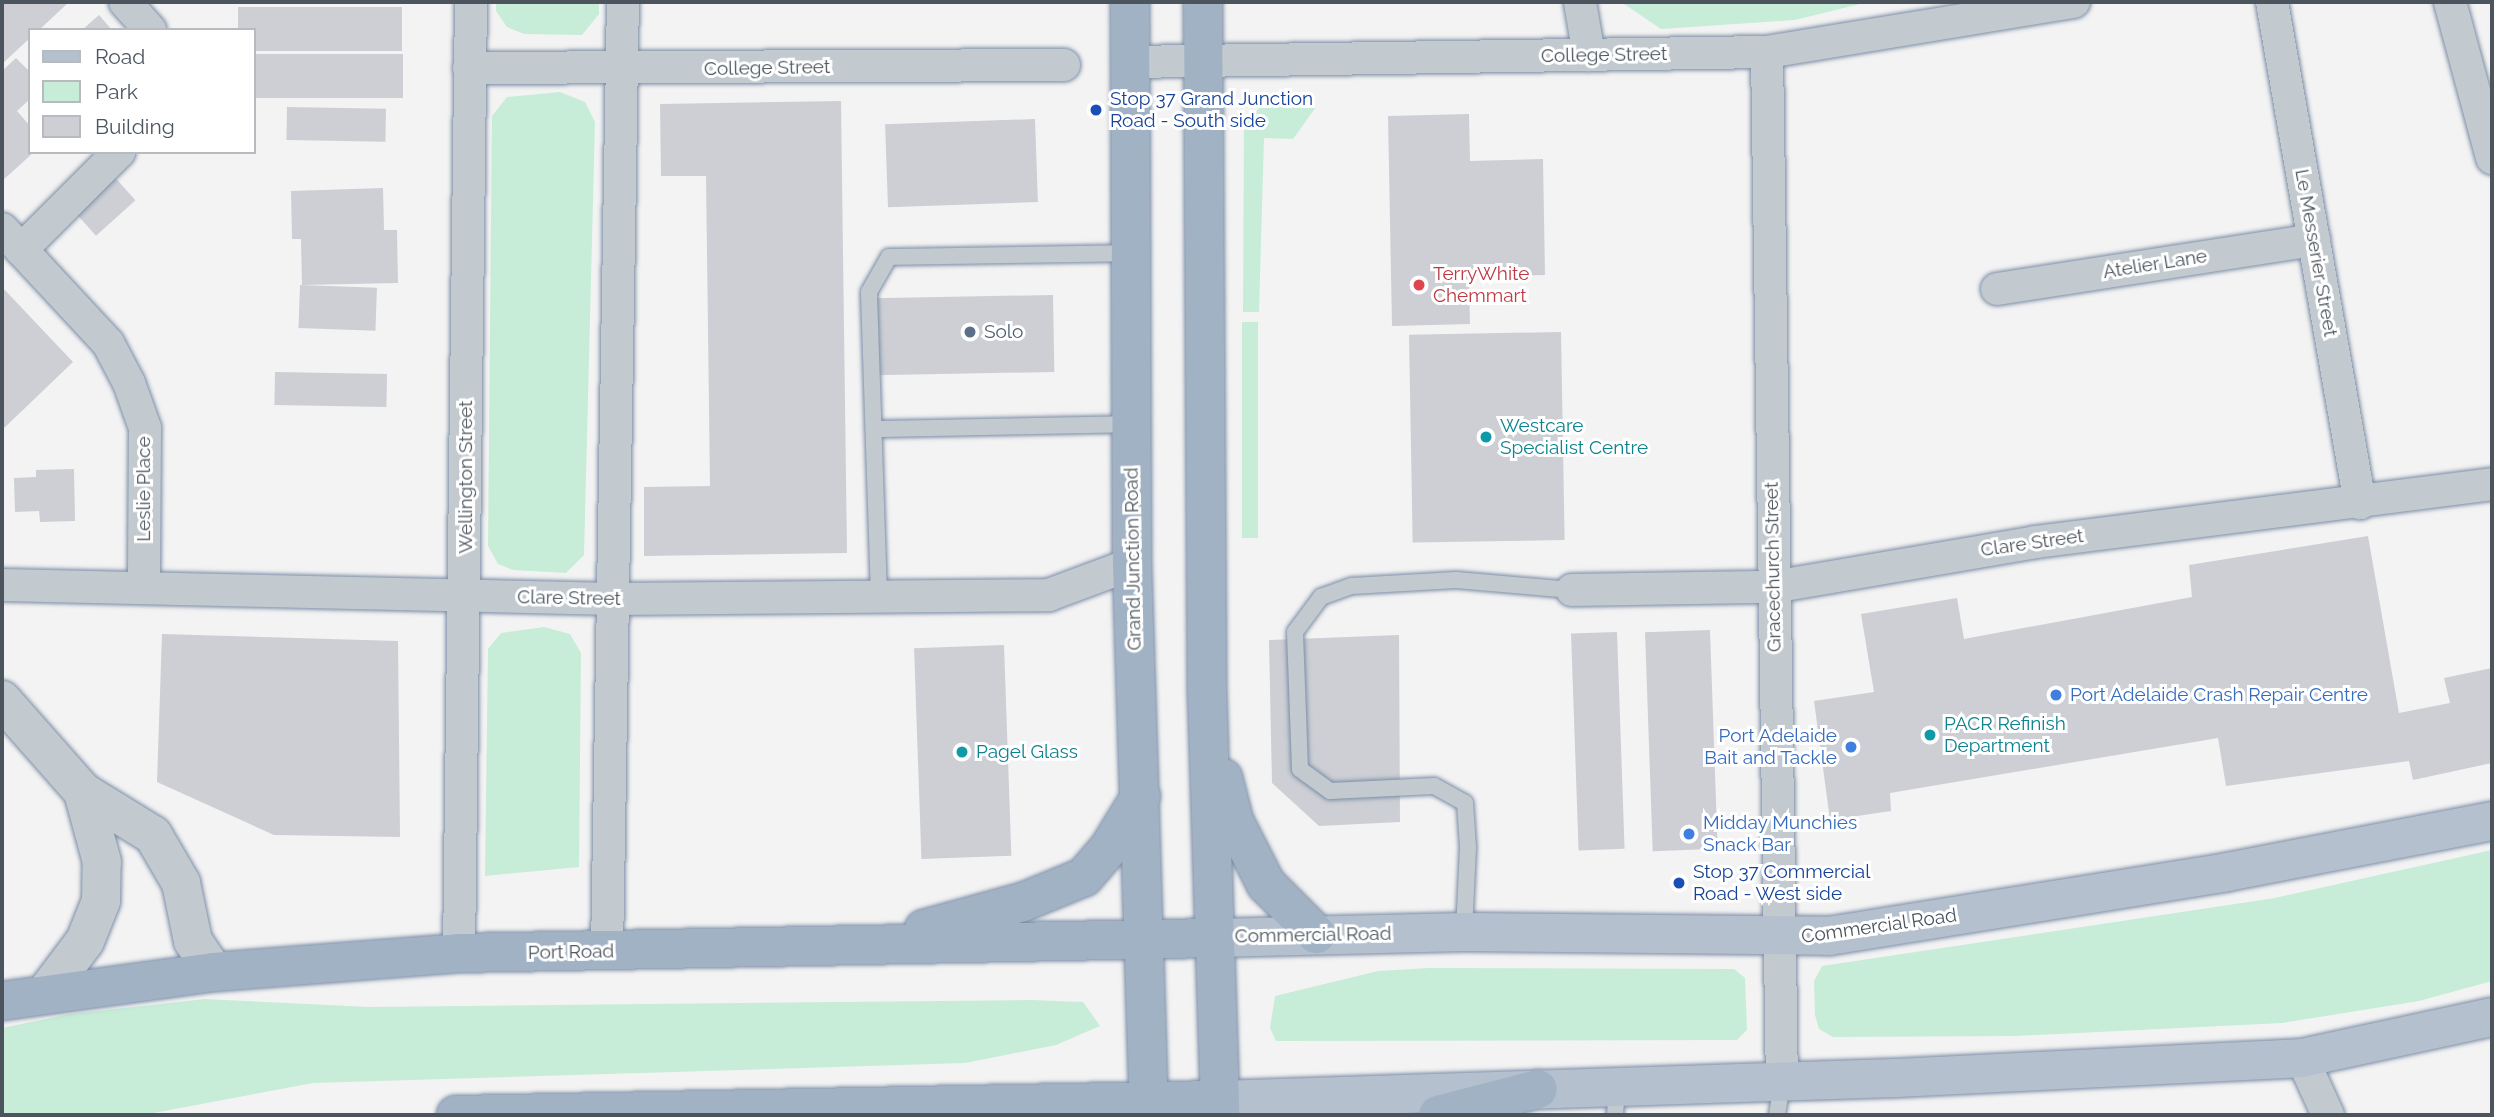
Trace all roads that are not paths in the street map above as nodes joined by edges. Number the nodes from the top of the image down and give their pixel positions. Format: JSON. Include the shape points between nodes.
{"nodes":[{"id":1,"x":125,"y":2,"type":"edge"},
{"id":2,"x":471,"y":2,"type":"edge"},
{"id":3,"x":622,"y":2,"type":"edge"},
{"id":4,"x":1130,"y":2,"type":"edge"},
{"id":5,"x":1203,"y":2,"type":"edge"},
{"id":6,"x":1580,"y":2,"type":"edge"},
{"id":7,"x":2074,"y":2,"type":"edge"},
{"id":8,"x":2273,"y":2,"type":"edge"},
{"id":9,"x":2449,"y":2,"type":"edge"},
{"id":10,"x":1921,"y":14,"type":"edge"},
{"id":11,"x":148,"y":28,"type":"edge"},
{"id":12,"x":1767,"y":52,"type":"junction"},
{"id":13,"x":1589,"y":55,"type":"junction"},
{"id":14,"x":1130,"y":62,"type":"junction"},
{"id":15,"x":1204,"y":64,"type":"junction"},
{"id":16,"x":1064,"y":65,"type":"dead end"},
{"id":17,"x":469,"y":68,"type":"junction"},
{"id":18,"x":621,"y":70,"type":"junction"},
{"id":19,"x":117,"y":154,"type":"edge"},
{"id":20,"x":2492,"y":158,"type":"edge"},
{"id":21,"x":11,"y":239,"type":"edge"},
{"id":22,"x":2314,"y":240,"type":"junction"},
{"id":23,"x":1131,"y":253,"type":"junction"},
{"id":24,"x":1997,"y":289,"type":"dead end"},
{"id":25,"x":1131,"y":424,"type":"junction"},
{"id":26,"x":876,"y":429,"type":"junction"},
{"id":27,"x":2492,"y":484,"type":"edge"},
{"id":28,"x":2360,"y":503,"type":"junction"},
{"id":29,"x":1132,"y":564,"type":"junction"},
{"id":30,"x":2,"y":585,"type":"edge"},
{"id":31,"x":1773,"y":587,"type":"junction"},
{"id":32,"x":144,"y":588,"type":"junction"},
{"id":33,"x":1573,"y":590,"type":"joint"},
{"id":34,"x":466,"y":596,"type":"junction"},
{"id":35,"x":879,"y":596,"type":"junction"},
{"id":36,"x":614,"y":599,"type":"junction"},
{"id":37,"x":1207,"y":690,"type":"junction"},
{"id":38,"x":2,"y":700,"type":"edge"},
{"id":39,"x":83,"y":792,"type":"junction"},
{"id":40,"x":1142,"y":796,"type":"junction"},
{"id":41,"x":2492,"y":821,"type":"edge"},
{"id":42,"x":1464,"y":932,"type":"junction"},
{"id":43,"x":1316,"y":934,"type":"junction"},
{"id":44,"x":1215,"y":937,"type":"junction"},
{"id":45,"x":1782,"y":938,"type":"junction"},
{"id":46,"x":1143,"y":939,"type":"junction"},
{"id":47,"x":864,"y":945,"type":"junction"},
{"id":48,"x":607,"y":952,"type":"junction"},
{"id":49,"x":458,"y":953,"type":"junction"},
{"id":50,"x":214,"y":972,"type":"junction"},
{"id":51,"x":45,"y":994,"type":"junction"},
{"id":52,"x":2,"y":1001,"type":"edge"},
{"id":53,"x":2492,"y":1017,"type":"edge"},
{"id":54,"x":2302,"y":1058,"type":"junction"},
{"id":55,"x":1538,"y":1089,"type":"junction"},
{"id":56,"x":1779,"y":1098,"type":"edge"},
{"id":57,"x":1616,"y":1101,"type":"edge"},
{"id":58,"x":1219,"y":1108,"type":"edge"},
{"id":59,"x":1149,"y":1109,"type":"edge"},
{"id":60,"x":796,"y":1110,"type":"edge"},
{"id":61,"x":456,"y":1115,"type":"edge"},
{"id":62,"x":1438,"y":1115,"type":"edge"},
{"id":63,"x":2328,"y":1115,"type":"edge"}],
"edges":[{"from":1,"to":11,"type":"street"},
{"from":2,"to":17,"type":"street","name":"Wellington Street"},
{"from":3,"to":18,"type":"street"},
{"from":4,"to":14,"type":"highway","name":"Grand Junction Road"},
{"from":5,"to":15,"type":"highway"},
{"from":6,"to":13,"type":"street"},
{"from":7,"to":10,"type":"street","name":"College Street"},
{"from":8,"to":22,"type":"street","name":"Le Messerier Street"},
{"from":9,"to":20,"type":"street"},
{"from":10,"to":12,"type":"street","name":"College Street"},
{"from":12,"to":13,"type":"street","name":"College Street"},
{"from":12,"to":31,"type":"street","name":"Gracechurch Street"},
{"from":13,"to":15,"type":"street","name":"College Street"},
{"from":14,"to":15,"type":"street","name":"College Street"},
{"from":14,"to":23,"type":"highway","name":"Grand Junction Road"},
{"from":15,"to":37,"type":"highway"},
{"from":16,"to":18,"type":"street","name":"College Street"},
{"from":17,"to":18,"type":"street","name":"College Street"},
{"from":17,"to":34,"type":"street","name":"Wellington Street"},
{"from":18,"to":36,"type":"street"},
{"from":19,"to":21,"type":"street"},
{"from":21,"to":32,"type":"street","name":"Leslie Place","via":[[108,343],[129,383],[145,428]]},
{"from":22,"to":24,"type":"street","name":"Atelier Lane"},
{"from":22,"to":28,"type":"street","name":"Le Messerier Street"},
{"from":23,"to":25,"type":"highway","name":"Grand Junction Road"},
{"from":23,"to":26,"type":"lane","via":[[889,257],[869,292],[871,402]]},
{"from":25,"to":26,"type":"lane"},
{"from":25,"to":29,"type":"highway","name":"Grand Junction Road"},
{"from":26,"to":35,"type":"lane"},
{"from":27,"to":28,"type":"street","name":"Clare Street"},
{"from":28,"to":31,"type":"street","name":"Clare Street","via":[[2035,542]]},
{"from":29,"to":35,"type":"street","name":"Clare Street","via":[[1049,595]]},
{"from":29,"to":40,"type":"highway","name":"Grand Junction Road"},
{"from":30,"to":32,"type":"street","name":"Clare Street"},
{"from":31,"to":33,"type":"street","name":"Clare Street"},
{"from":31,"to":45,"type":"street","name":"Gracechurch Street"},
{"from":32,"to":34,"type":"street","name":"Clare Street"},
{"from":33,"to":42,"type":"lane","via":[[1456,579],[1352,586],[1321,597],[1295,632],[1300,769],[1331,792],[1434,786],[1465,803]]},
{"from":34,"to":36,"type":"street","name":"Clare Street"},
{"from":34,"to":49,"type":"street","name":"Wellington Street"},
{"from":35,"to":36,"type":"street","name":"Clare Street"},
{"from":36,"to":48,"type":"street"},
{"from":37,"to":43,"type":"highway","via":[[1234,821],[1266,884]]},
{"from":37,"to":44,"type":"highway"},
{"from":38,"to":39,"type":"street"},
{"from":39,"to":50,"type":"street","via":[[153,835],[181,883],[193,941]]},
{"from":39,"to":51,"type":"street","via":[[102,862],[101,901],[85,941]]},
{"from":40,"to":46,"type":"highway","name":"Grand Junction Road"},
{"from":40,"to":47,"type":"highway","via":[[1084,877],[1023,902]]},
{"from":41,"to":45,"type":"main road","name":"Commercial Road","via":[[2227,872],[1829,936]]},
{"from":42,"to":43,"type":"main road","name":"Commercial Road"},
{"from":42,"to":45,"type":"main road","name":"Commercial Road"},
{"from":43,"to":44,"type":"main road","name":"Commercial Road"},
{"from":44,"to":46,"type":"highway","name":"Port Road"},
{"from":44,"to":58,"type":"highway"},
{"from":45,"to":56,"type":"street","name":"Gracechurch Street"},
{"from":46,"to":47,"type":"highway","name":"Port Road"},
{"from":46,"to":59,"type":"highway","name":"Grand Junction Road"},
{"from":47,"to":48,"type":"highway","name":"Port Road"},
{"from":48,"to":49,"type":"highway","name":"Port Road"},
{"from":49,"to":50,"type":"highway","name":"Port Road"},
{"from":50,"to":51,"type":"highway","name":"Port Road"},
{"from":51,"to":52,"type":"highway","name":"Port Road"},
{"from":53,"to":54,"type":"main road"},
{"from":54,"to":56,"type":"main road"},
{"from":54,"to":63,"type":"street"},
{"from":55,"to":57,"type":"main road"},
{"from":55,"to":58,"type":"main road"},
{"from":55,"to":62,"type":"highway"},
{"from":56,"to":57,"type":"main road"},
{"from":58,"to":59,"type":"highway"},
{"from":59,"to":60,"type":"highway"},
{"from":60,"to":61,"type":"highway"}]}
